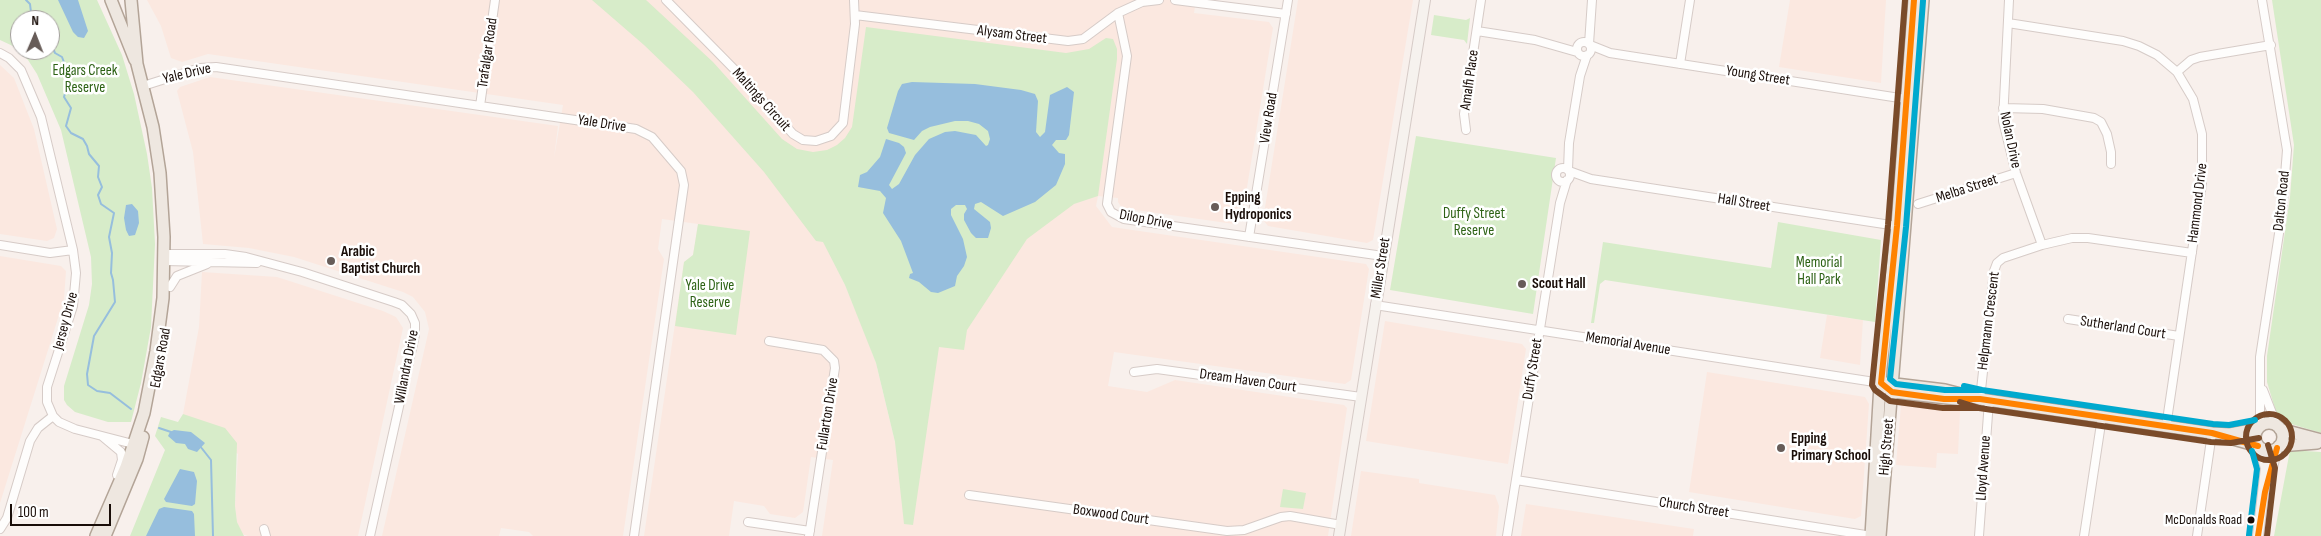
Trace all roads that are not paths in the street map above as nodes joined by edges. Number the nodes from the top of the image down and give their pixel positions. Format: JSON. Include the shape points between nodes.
{"nodes":[{"id":1,"x":111,"y":0,"type":"edge"},
{"id":2,"x":131,"y":0,"type":"edge"},
{"id":3,"x":495,"y":0,"type":"edge"},
{"id":4,"x":666,"y":0,"type":"edge"},
{"id":5,"x":854,"y":0,"type":"edge"},
{"id":6,"x":1159,"y":0,"type":"edge"},
{"id":7,"x":1175,"y":0,"type":"edge"},
{"id":8,"x":1288,"y":0,"type":"edge"},
{"id":9,"x":1425,"y":0,"type":"edge"},
{"id":10,"x":1481,"y":0,"type":"edge"},
{"id":11,"x":1592,"y":0,"type":"edge"},
{"id":12,"x":1690,"y":0,"type":"edge"},
{"id":13,"x":1914,"y":0,"type":"edge"},
{"id":14,"x":1923,"y":0,"type":"edge"},
{"id":15,"x":2009,"y":0,"type":"edge"},
{"id":16,"x":2264,"y":0,"type":"edge"},
{"id":17,"x":1118,"y":13,"type":"junction"},
{"id":18,"x":1286,"y":14,"type":"junction"},
{"id":19,"x":855,"y":15,"type":"junction"},
{"id":20,"x":2008,"y":23,"type":"junction"},
{"id":21,"x":1477,"y":31,"type":"junction"},
{"id":22,"x":1585,"y":43,"type":"junction"},
{"id":23,"x":1559,"y":45,"type":"junction"},
{"id":24,"x":2271,"y":45,"type":"junction"},
{"id":25,"x":1578,"y":52,"type":"junction"},
{"id":26,"x":0,"y":53,"type":"edge"},
{"id":27,"x":1610,"y":53,"type":"junction"},
{"id":28,"x":1588,"y":55,"type":"junction"},
{"id":29,"x":137,"y":64,"type":"junction"},
{"id":30,"x":1680,"y":64,"type":"junction"},
{"id":31,"x":2177,"y":72,"type":"junction"},
{"id":32,"x":1580,"y":76,"type":"junction"},
{"id":33,"x":143,"y":86,"type":"junction"},
{"id":34,"x":1906,"y":99,"type":"junction"},
{"id":35,"x":480,"y":106,"type":"junction"},
{"id":36,"x":2003,"y":108,"type":"junction"},
{"id":37,"x":1466,"y":130,"type":"dead end"},
{"id":38,"x":1569,"y":143,"type":"junction"},
{"id":39,"x":2110,"y":164,"type":"dead end"},
{"id":40,"x":1559,"y":169,"type":"junction"},
{"id":41,"x":2016,"y":172,"type":"junction"},
{"id":42,"x":1568,"y":175,"type":"junction"},
{"id":43,"x":1558,"y":178,"type":"junction"},
{"id":44,"x":1560,"y":203,"type":"junction"},
{"id":45,"x":1918,"y":204,"type":"dead end"},
{"id":46,"x":1897,"y":226,"type":"junction"},
{"id":47,"x":1249,"y":236,"type":"junction"},
{"id":48,"x":0,"y":245,"type":"edge"},
{"id":49,"x":2042,"y":245,"type":"junction"},
{"id":50,"x":73,"y":250,"type":"junction"},
{"id":51,"x":2192,"y":253,"type":"junction"},
{"id":52,"x":1383,"y":256,"type":"junction"},
{"id":53,"x":167,"y":258,"type":"junction"},
{"id":54,"x":214,"y":262,"type":"junction"},
{"id":55,"x":274,"y":264,"type":"junction"},
{"id":56,"x":170,"y":287,"type":"junction"},
{"id":57,"x":1375,"y":305,"type":"junction"},
{"id":58,"x":2068,"y":319,"type":"dead end"},
{"id":59,"x":1540,"y":331,"type":"junction"},
{"id":60,"x":2179,"y":336,"type":"junction"},
{"id":61,"x":769,"y":341,"type":"dead end"},
{"id":62,"x":1134,"y":372,"type":"dead end"},
{"id":63,"x":2260,"y":382,"type":"junction"},
{"id":64,"x":1880,"y":383,"type":"junction"},
{"id":65,"x":1893,"y":387,"type":"junction"},
{"id":66,"x":1361,"y":397,"type":"junction"},
{"id":67,"x":1984,"y":400,"type":"junction"},
{"id":68,"x":53,"y":416,"type":"junction"},
{"id":69,"x":2102,"y":417,"type":"junction"},
{"id":70,"x":2166,"y":427,"type":"junction"},
{"id":71,"x":2259,"y":428,"type":"junction"},
{"id":72,"x":2279,"y":428,"type":"junction"},
{"id":73,"x":2212,"y":434,"type":"junction"},
{"id":74,"x":102,"y":437,"type":"junction"},
{"id":75,"x":2321,"y":441,"type":"edge"},
{"id":76,"x":136,"y":447,"type":"junction"},
{"id":77,"x":2259,"y":447,"type":"junction"},
{"id":78,"x":2278,"y":447,"type":"junction"},
{"id":79,"x":1516,"y":480,"type":"junction"},
{"id":80,"x":2265,"y":492,"type":"junction"},
{"id":81,"x":969,"y":495,"type":"dead end"},
{"id":82,"x":748,"y":522,"type":"dead end"},
{"id":83,"x":1341,"y":525,"type":"junction"},
{"id":84,"x":0,"y":529,"type":"edge"},
{"id":85,"x":810,"y":533,"type":"edge"},
{"id":86,"x":95,"y":536,"type":"edge"},
{"id":87,"x":106,"y":536,"type":"edge"},
{"id":88,"x":370,"y":536,"type":"edge"},
{"id":89,"x":634,"y":536,"type":"edge"},
{"id":90,"x":1339,"y":536,"type":"edge"},
{"id":91,"x":1507,"y":536,"type":"edge"},
{"id":92,"x":1871,"y":536,"type":"edge"},
{"id":93,"x":1880,"y":536,"type":"edge"},
{"id":94,"x":1979,"y":536,"type":"edge"},
{"id":95,"x":2084,"y":536,"type":"edge"},
{"id":96,"x":2197,"y":536,"type":"edge"},
{"id":97,"x":2258,"y":536,"type":"edge"}],
"edges":[{"from":1,"to":29,"type":"main road","name":"Edgars Road"},
{"from":2,"to":29,"type":"main road","name":"Edgars Road"},
{"from":3,"to":35,"type":"street","name":"Trafalgar Road"},
{"from":4,"to":19,"type":"street","name":"Maltings Circuit","via":[[793,134],[803,140],[816,141],[831,136],[843,123]]},
{"from":5,"to":19,"type":"street","name":"Maltings Circuit"},
{"from":6,"to":17,"type":"street","name":"Alysam Street","via":[[1142,2]]},
{"from":7,"to":18,"type":"street"},
{"from":8,"to":18,"type":"street","name":"View Road"},
{"from":9,"to":52,"type":"street","name":"Miller Street"},
{"from":10,"to":21,"type":"street","name":"Amalfi Place"},
{"from":11,"to":22,"type":"street"},
{"from":12,"to":30,"type":"street"},
{"from":13,"to":34,"type":"main road","name":"High Street"},
{"from":14,"to":65,"type":"main road","name":"High Street"},
{"from":15,"to":20,"type":"street","name":"Nolan Drive"},
{"from":16,"to":24,"type":"street","name":"Dalton Road"},
{"from":17,"to":19,"type":"street","name":"Alysam Street","via":[[1083,39],[1068,42]]},
{"from":17,"to":47,"type":"street","name":"Dilop Drive","via":[[1127,56],[1108,208],[1124,219]]},
{"from":18,"to":47,"type":"street","name":"View Road"},
{"from":20,"to":31,"type":"street","name":"Hammond Drive","via":[[2124,41],[2157,55]]},
{"from":20,"to":36,"type":"street","name":"Nolan Drive"},
{"from":21,"to":23,"type":"street","name":"Young Street"},
{"from":21,"to":37,"type":"street","name":"Amalfi Place","via":[[1464,114]]},
{"from":22,"to":23,"type":"street","name":"Young Street"},
{"from":22,"to":25,"type":"street","via":[[1577,47]]},
{"from":22,"to":27,"type":"street","name":"Young Street"},
{"from":22,"to":28,"type":"street","via":[[1591,50]]},
{"from":23,"to":25,"type":"street","name":"Young Street"},
{"from":24,"to":31,"type":"street","via":[[2200,57]]},
{"from":24,"to":63,"type":"street","name":"Dalton Road","via":[[2287,150],[2282,214],[2260,357]]},
{"from":25,"to":28,"type":"street","via":[[1581,56]]},
{"from":25,"to":32,"type":"street","name":"Duffy Street"},
{"from":26,"to":50,"type":"street","name":"Jersey Drive","via":[[21,70],[41,117]]},
{"from":27,"to":28,"type":"street","name":"Young Street"},
{"from":27,"to":30,"type":"street","name":"Young Street"},
{"from":28,"to":32,"type":"street","name":"Duffy Street"},
{"from":29,"to":33,"type":"main road","name":"Edgars Road"},
{"from":30,"to":34,"type":"street","name":"Young Street"},
{"from":31,"to":51,"type":"street","name":"Hammond Drive","via":[[2197,110],[2203,147],[2202,184]]},
{"from":32,"to":38,"type":"street","name":"Duffy Street"},
{"from":33,"to":35,"type":"street","name":"Yale Drive","via":[[209,66]]},
{"from":33,"to":53,"type":"main road","name":"Edgars Road","via":[[160,173]]},
{"from":34,"to":46,"type":"main road","name":"High Street"},
{"from":35,"to":89,"type":"street","name":"Yale Drive","via":[[636,129],[652,137],[683,178],[678,240]]},
{"from":36,"to":39,"type":"street","via":[[2043,109],[2094,118],[2101,122],[2107,134]]},
{"from":36,"to":41,"type":"street","name":"Nolan Drive"},
{"from":38,"to":40,"type":"street","name":"Duffy Street"},
{"from":38,"to":42,"type":"street","name":"Duffy Street"},
{"from":40,"to":42,"type":"street","via":[[1563,168]]},
{"from":40,"to":43,"type":"street","name":"Duffy Street"},
{"from":41,"to":45,"type":"street","name":"Melba Street"},
{"from":41,"to":49,"type":"street","name":"Nolan Drive"},
{"from":42,"to":43,"type":"street","via":[[1561,181]]},
{"from":42,"to":44,"type":"street","name":"Duffy Street"},
{"from":42,"to":46,"type":"street","name":"Hall Street"},
{"from":43,"to":44,"type":"street","name":"Duffy Street"},
{"from":44,"to":59,"type":"street","name":"Duffy Street"},
{"from":46,"to":64,"type":"main road","name":"High Street"},
{"from":47,"to":52,"type":"street","name":"Dilop Drive"},
{"from":48,"to":50,"type":"street","via":[[50,253]]},
{"from":49,"to":51,"type":"street","name":"Helpmann Crescent","via":[[2088,238]]},
{"from":49,"to":67,"type":"street","name":"Helpmann Crescent","via":[[2003,258],[1994,271]]},
{"from":50,"to":68,"type":"street","name":"Jersey Drive","via":[[75,296],[46,395]]},
{"from":51,"to":60,"type":"street","name":"Hammond Drive"},
{"from":52,"to":57,"type":"street","name":"Miller Street"},
{"from":53,"to":54,"type":"street","name":"Willandra Drive"},
{"from":53,"to":55,"type":"street","name":"Willandra Drive","via":[[225,254]]},
{"from":53,"to":56,"type":"main road","name":"Edgars Road"},
{"from":53,"to":76,"type":"main road","name":"Edgars Road","via":[[156,350]]},
{"from":54,"to":55,"type":"street","name":"Willandra Drive"},
{"from":54,"to":56,"type":"street","via":[[183,272]]},
{"from":55,"to":88,"type":"street","name":"Willandra Drive","via":[[394,302],[408,309],[414,318],[415,335]]},
{"from":56,"to":76,"type":"main road","name":"Edgars Road","via":[[164,350],[150,414]]},
{"from":57,"to":59,"type":"street","name":"Memorial Avenue"},
{"from":57,"to":66,"type":"street","name":"Miller Street"},
{"from":58,"to":60,"type":"street","name":"Sutherland Court"},
{"from":59,"to":64,"type":"street","name":"Memorial Avenue"},
{"from":59,"to":79,"type":"street","name":"Duffy Street"},
{"from":60,"to":70,"type":"street","name":"Hammond Drive"},
{"from":61,"to":85,"type":"street","name":"Fullarton Drive","via":[[822,350],[834,361]]},
{"from":62,"to":66,"type":"street","name":"Dream Haven Court","via":[[1157,369]]},
{"from":63,"to":71,"type":"street","name":"Dalton Road"},
{"from":63,"to":72,"type":"street","name":"Dalton Road"},
{"from":64,"to":65,"type":"main road","name":"Memorial Avenue"},
{"from":64,"to":92,"type":"main road","name":"High Street"},
{"from":65,"to":67,"type":"main road","name":"Memorial Avenue","via":[[1954,392]]},
{"from":65,"to":93,"type":"main road","name":"High Street"},
{"from":66,"to":83,"type":"street","name":"Miller Street"},
{"from":67,"to":69,"type":"main road","name":"Memorial Avenue"},
{"from":67,"to":94,"type":"street","name":"Lloyd Avenue"},
{"from":68,"to":74,"type":"street","via":[[66,426]]},
{"from":68,"to":84,"type":"street","via":[[38,428],[30,441]]},
{"from":69,"to":70,"type":"main road","name":"Memorial Avenue"},
{"from":69,"to":95,"type":"street"},
{"from":70,"to":73,"type":"main road","name":"Memorial Avenue"},
{"from":71,"to":72,"type":"main road","via":[[2269,423]]},
{"from":71,"to":73,"type":"main road","name":"Memorial Avenue"},
{"from":71,"to":77,"type":"main road","via":[[2255,438]]},
{"from":72,"to":75,"type":"main road"},
{"from":72,"to":78,"type":"main road","via":[[2283,438]]},
{"from":73,"to":77,"type":"main road","name":"Memorial Avenue"},
{"from":73,"to":96,"type":"street"},
{"from":74,"to":76,"type":"street"},
{"from":74,"to":86,"type":"street","via":[[120,450],[122,460]]},
{"from":75,"to":78,"type":"main road"},
{"from":76,"to":86,"type":"main road","name":"Edgars Road"},
{"from":76,"to":87,"type":"main road","name":"Edgars Road"},
{"from":77,"to":78,"type":"main road","via":[[2268,451]]},
{"from":77,"to":80,"type":"street","via":[[2266,468]]},
{"from":78,"to":80,"type":"street"},
{"from":79,"to":91,"type":"street","name":"Duffy Street"},
{"from":79,"to":92,"type":"street","name":"Church Street"},
{"from":80,"to":97,"type":"street"},
{"from":81,"to":83,"type":"street","name":"Boxwood Court","via":[[1227,531],[1244,530],[1290,516]]},
{"from":82,"to":85,"type":"street"},
{"from":83,"to":90,"type":"street","name":"Miller Street"}]}
